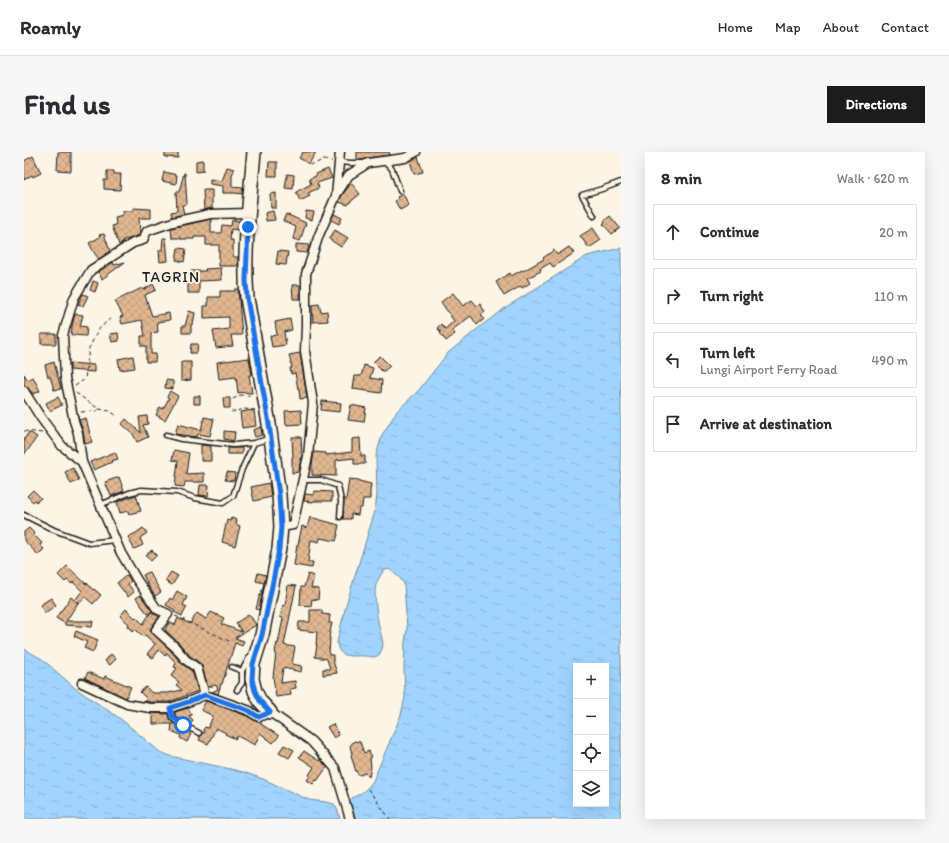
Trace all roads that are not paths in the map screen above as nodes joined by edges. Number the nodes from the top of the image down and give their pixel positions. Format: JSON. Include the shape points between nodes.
{"nodes":[{"id":1,"x":254,"y":152,"type":"edge"},
{"id":2,"x":340,"y":152,"type":"edge"},
{"id":3,"x":416,"y":152,"type":"edge"},
{"id":4,"x":385,"y":161,"type":"junction"},
{"id":5,"x":339,"y":162,"type":"junction"},
{"id":6,"x":368,"y":163,"type":"junction"},
{"id":7,"x":621,"y":182,"type":"edge"},
{"id":8,"x":400,"y":191,"type":"dead end"},
{"id":9,"x":336,"y":196,"type":"junction"},
{"id":10,"x":249,"y":213,"type":"junction"},
{"id":11,"x":594,"y":216,"type":"dead end"},
{"id":12,"x":24,"y":391,"type":"edge"},
{"id":13,"x":166,"y":435,"type":"dead end"},
{"id":14,"x":271,"y":439,"type":"junction"},
{"id":15,"x":254,"y":442,"type":"junction"},
{"id":16,"x":82,"y":462,"type":"junction"},
{"id":17,"x":303,"y":480,"type":"junction"},
{"id":18,"x":100,"y":505,"type":"junction"},
{"id":19,"x":24,"y":516,"type":"edge"},
{"id":20,"x":340,"y":517,"type":"dead end"},
{"id":21,"x":281,"y":527,"type":"junction"},
{"id":22,"x":115,"y":540,"type":"junction"},
{"id":23,"x":262,"y":635,"type":"junction"},
{"id":24,"x":232,"y":667,"type":"dead end"},
{"id":25,"x":242,"y":671,"type":"junction"},
{"id":26,"x":82,"y":683,"type":"dead end"},
{"id":27,"x":237,"y":690,"type":"dead end"},
{"id":28,"x":205,"y":695,"type":"junction"},
{"id":29,"x":170,"y":708,"type":"junction"},
{"id":30,"x":270,"y":712,"type":"junction"},
{"id":31,"x":198,"y":733,"type":"dead end"},
{"id":32,"x":350,"y":819,"type":"edge"}],
"edges":[{"from":1,"to":10,"type":"main road"},
{"from":2,"to":5,"type":"street"},
{"from":3,"to":4,"type":"street","via":[[405,158]]},
{"from":4,"to":6,"type":"street"},
{"from":4,"to":8,"type":"lane","via":[[392,169]]},
{"from":5,"to":6,"type":"lane"},
{"from":5,"to":9,"type":"street"},
{"from":6,"to":9,"type":"street","via":[[350,175]]},
{"from":7,"to":11,"type":"lane","via":[[582,195]]},
{"from":9,"to":17,"type":"street","via":[[306,274],[305,351],[313,403]]},
{"from":10,"to":14,"type":"main road","via":[[247,298]]},
{"from":10,"to":16,"type":"street","via":[[210,214],[147,231],[143,240],[91,270],[74,298],[63,335],[65,378]]},
{"from":12,"to":16,"type":"street","via":[[62,446]]},
{"from":13,"to":15,"type":"lane","via":[[234,445]]},
{"from":14,"to":15,"type":"lane"},
{"from":14,"to":21,"type":"main road"},
{"from":15,"to":18,"type":"lane","via":[[233,496],[223,503],[176,492],[141,490]]},
{"from":16,"to":18,"type":"street"},
{"from":17,"to":20,"type":"lane","via":[[321,480],[338,486]]},
{"from":17,"to":21,"type":"street","via":[[293,524]]},
{"from":18,"to":22,"type":"street"},
{"from":19,"to":22,"type":"lane","via":[[89,543]]},
{"from":21,"to":23,"type":"main road"},
{"from":22,"to":28,"type":"street","via":[[137,580],[157,609],[168,614],[156,630],[197,668]]},
{"from":23,"to":25,"type":"lane"},
{"from":23,"to":30,"type":"main road","via":[[253,664],[252,679],[260,701]]},
{"from":24,"to":25,"type":"lane"},
{"from":25,"to":27,"type":"lane","via":[[242,683]]},
{"from":26,"to":29,"type":"street","via":[[127,704]]},
{"from":28,"to":29,"type":"street"},
{"from":28,"to":30,"type":"street","via":[[250,711],[259,717]]},
{"from":29,"to":31,"type":"lane","via":[[176,721]]},
{"from":30,"to":32,"type":"street","via":[[311,742],[335,768]]}]}
